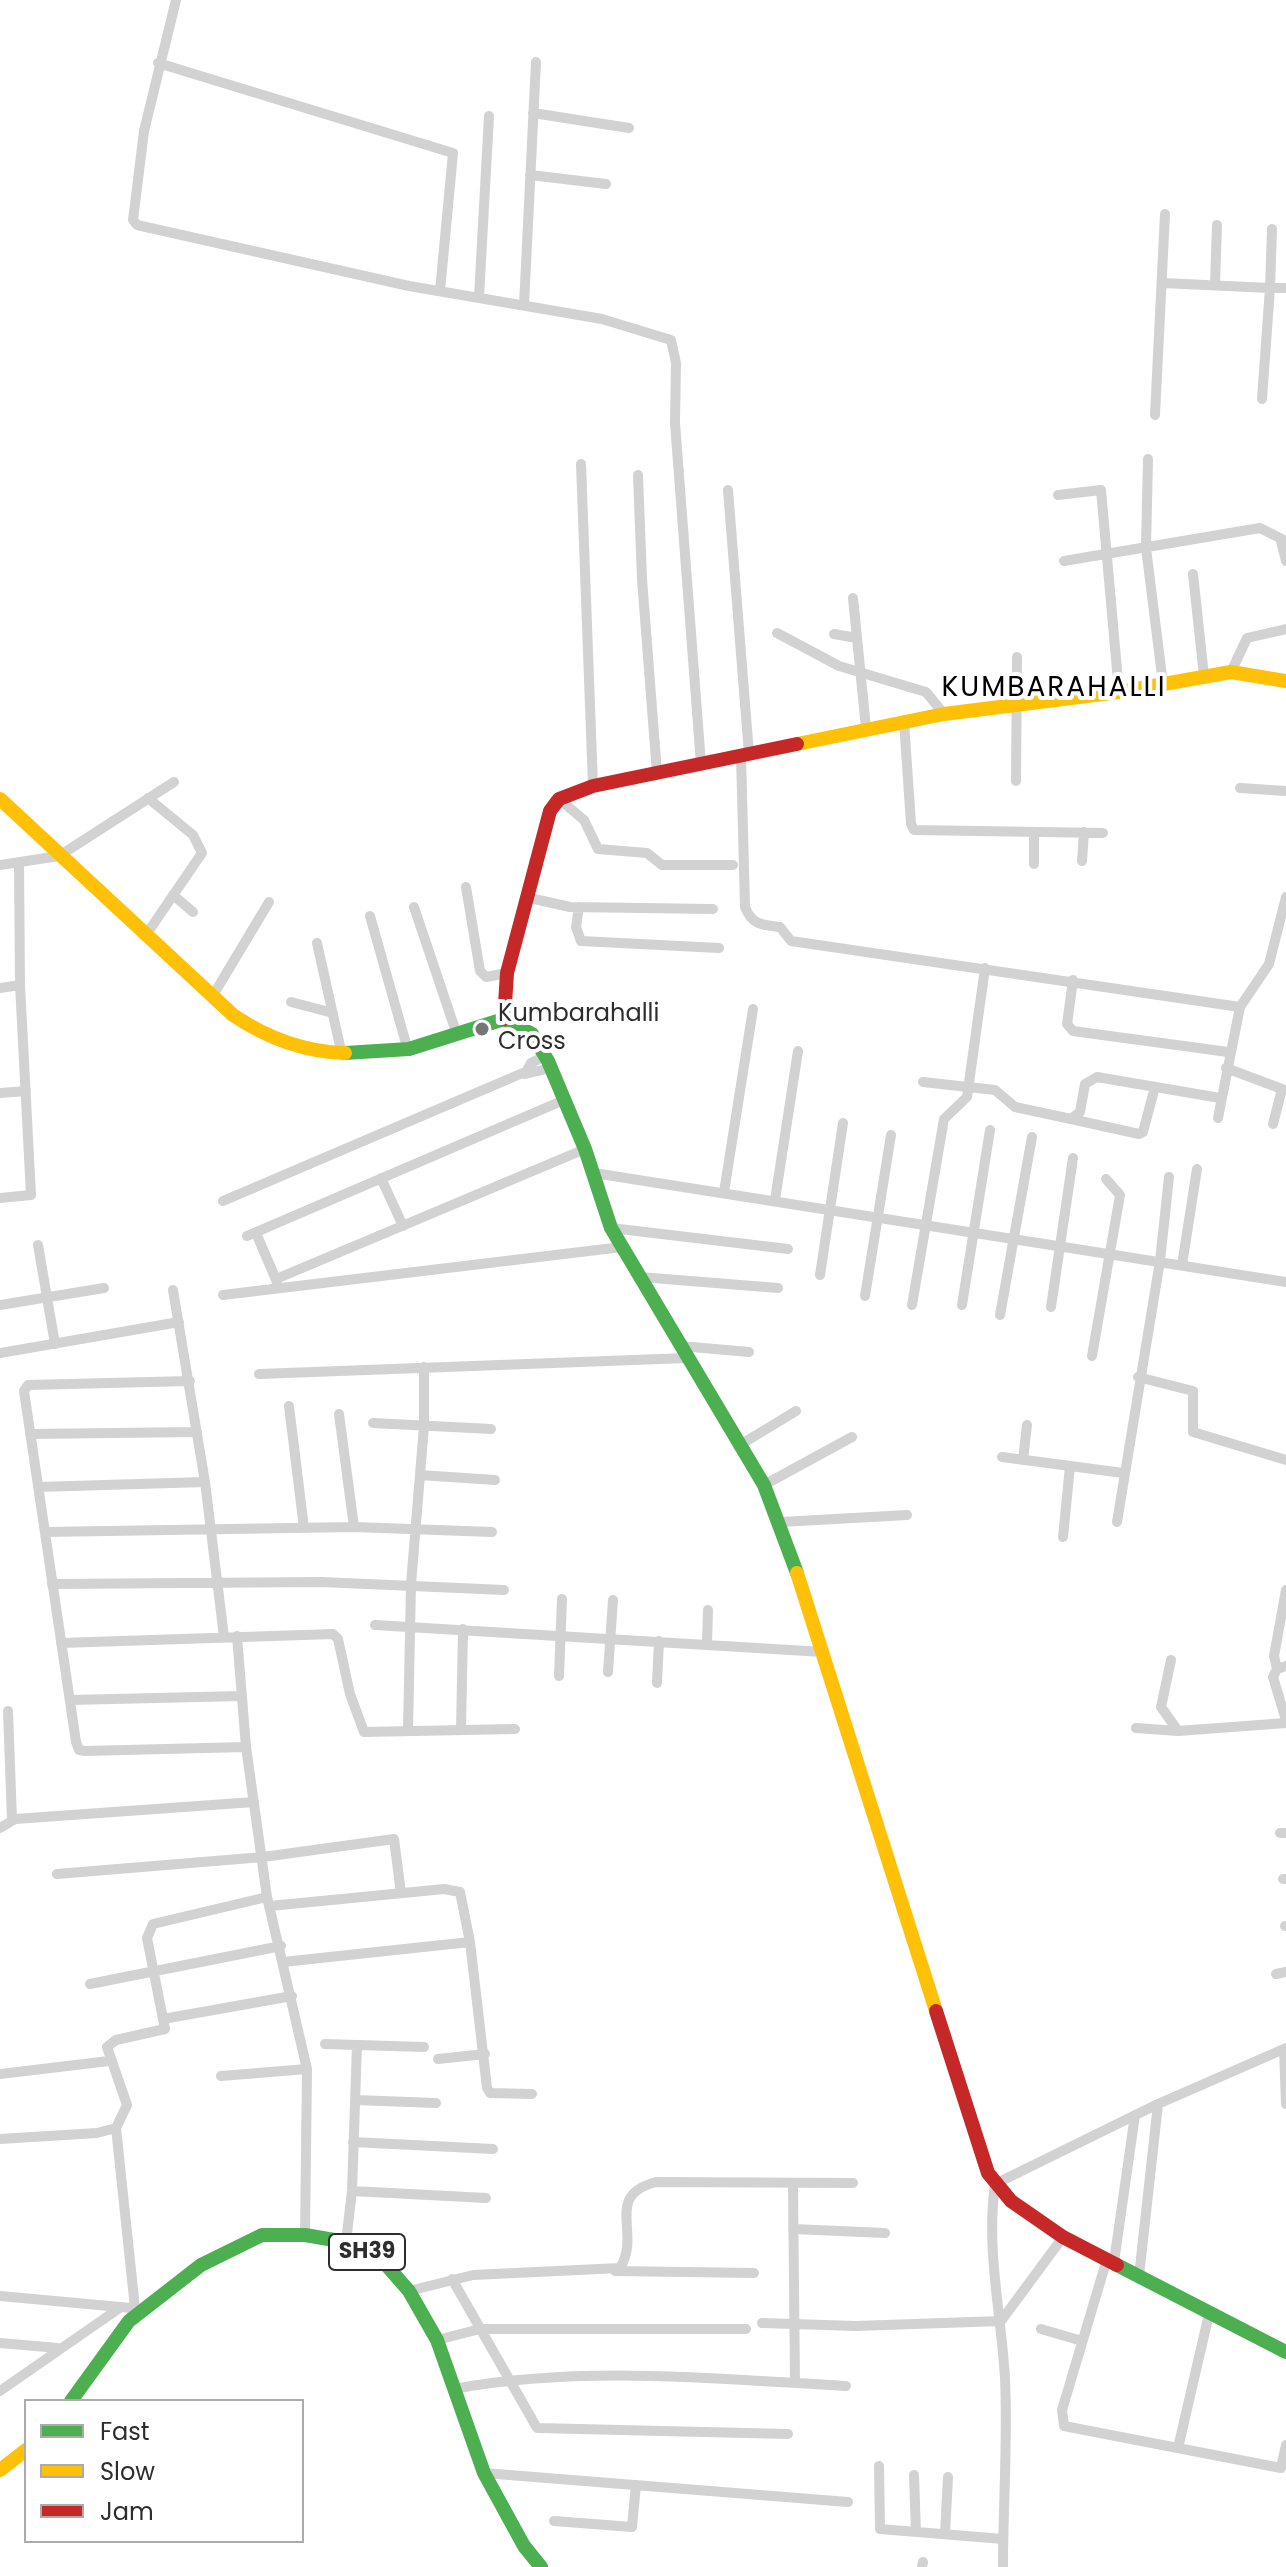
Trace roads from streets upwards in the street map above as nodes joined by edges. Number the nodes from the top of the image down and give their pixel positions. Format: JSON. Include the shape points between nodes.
{"nodes":[{"id":1,"x":176,"y":0,"type":"edge"},
{"id":2,"x":536,"y":62,"type":"dead end"},
{"id":3,"x":158,"y":63,"type":"junction"},
{"id":4,"x":533,"y":113,"type":"junction"},
{"id":5,"x":489,"y":116,"type":"dead end"},
{"id":6,"x":629,"y":128,"type":"dead end"},
{"id":7,"x":530,"y":175,"type":"junction"},
{"id":8,"x":606,"y":184,"type":"dead end"},
{"id":9,"x":1165,"y":214,"type":"dead end"},
{"id":10,"x":1217,"y":225,"type":"dead end"},
{"id":11,"x":1272,"y":229,"type":"dead end"},
{"id":12,"x":1162,"y":283,"type":"junction"},
{"id":13,"x":1215,"y":285,"type":"junction"},
{"id":14,"x":1270,"y":288,"type":"junction"},
{"id":15,"x":1286,"y":288,"type":"edge"},
{"id":16,"x":440,"y":291,"type":"junction"},
{"id":17,"x":479,"y":297,"type":"junction"},
{"id":18,"x":524,"y":305,"type":"junction"},
{"id":19,"x":1262,"y":399,"type":"dead end"},
{"id":20,"x":1155,"y":415,"type":"dead end"},
{"id":21,"x":1148,"y":459,"type":"dead end"},
{"id":22,"x":581,"y":464,"type":"dead end"},
{"id":23,"x":638,"y":475,"type":"dead end"},
{"id":24,"x":728,"y":490,"type":"dead end"},
{"id":25,"x":1058,"y":495,"type":"dead end"},
{"id":26,"x":1284,"y":541,"type":"edge"},
{"id":27,"x":1146,"y":548,"type":"junction"},
{"id":28,"x":1104,"y":554,"type":"junction"},
{"id":29,"x":1064,"y":561,"type":"dead end"},
{"id":30,"x":1286,"y":561,"type":"edge"},
{"id":31,"x":1193,"y":574,"type":"dead end"},
{"id":32,"x":853,"y":598,"type":"dead end"},
{"id":33,"x":1286,"y":629,"type":"edge"},
{"id":34,"x":777,"y":633,"type":"dead end"},
{"id":35,"x":834,"y":634,"type":"dead end"},
{"id":36,"x":857,"y":638,"type":"junction"},
{"id":37,"x":1017,"y":657,"type":"dead end"},
{"id":38,"x":860,"y":670,"type":"junction"},
{"id":39,"x":1231,"y":672,"type":"junction"},
{"id":40,"x":1204,"y":676,"type":"junction"},
{"id":41,"x":1286,"y":681,"type":"edge"},
{"id":42,"x":1163,"y":684,"type":"junction"},
{"id":43,"x":1119,"y":692,"type":"junction"},
{"id":44,"x":1015,"y":706,"type":"junction"},
{"id":45,"x":944,"y":714,"type":"junction"},
{"id":46,"x":904,"y":721,"type":"junction"},
{"id":47,"x":866,"y":728,"type":"junction"},
{"id":48,"x":745,"y":755,"type":"junction"},
{"id":49,"x":701,"y":764,"type":"junction"},
{"id":50,"x":657,"y":773,"type":"junction"},
{"id":51,"x":1016,"y":781,"type":"dead end"},
{"id":52,"x":174,"y":782,"type":"dead end"},
{"id":53,"x":593,"y":786,"type":"junction"},
{"id":54,"x":1240,"y":788,"type":"dead end"},
{"id":55,"x":1286,"y":791,"type":"edge"},
{"id":56,"x":148,"y":798,"type":"junction"},
{"id":57,"x":0,"y":799,"type":"edge"},
{"id":58,"x":559,"y":799,"type":"junction"},
{"id":59,"x":1084,"y":832,"type":"junction"},
{"id":60,"x":1034,"y":833,"type":"junction"},
{"id":61,"x":1103,"y":833,"type":"dead end"},
{"id":62,"x":59,"y":856,"type":"junction"},
{"id":63,"x":1082,"y":861,"type":"dead end"},
{"id":64,"x":19,"y":863,"type":"junction"},
{"id":65,"x":1034,"y":864,"type":"dead end"},
{"id":66,"x":0,"y":865,"type":"edge"},
{"id":67,"x":733,"y":865,"type":"dead end"},
{"id":68,"x":466,"y":887,"type":"dead end"},
{"id":69,"x":173,"y":895,"type":"junction"},
{"id":70,"x":1286,"y":897,"type":"edge"},
{"id":71,"x":530,"y":898,"type":"junction"},
{"id":72,"x":269,"y":902,"type":"dead end"},
{"id":73,"x":414,"y":907,"type":"dead end"},
{"id":74,"x":579,"y":907,"type":"junction"},
{"id":75,"x":713,"y":909,"type":"dead end"},
{"id":76,"x":193,"y":912,"type":"dead end"},
{"id":77,"x":370,"y":916,"type":"dead end"},
{"id":78,"x":146,"y":935,"type":"junction"},
{"id":79,"x":317,"y":943,"type":"dead end"},
{"id":80,"x":719,"y":948,"type":"dead end"},
{"id":81,"x":985,"y":968,"type":"junction"},
{"id":82,"x":507,"y":973,"type":"junction"},
{"id":83,"x":1073,"y":980,"type":"junction"},
{"id":84,"x":20,"y":985,"type":"junction"},
{"id":85,"x":0,"y":988,"type":"edge"},
{"id":86,"x":212,"y":997,"type":"junction"},
{"id":87,"x":291,"y":1002,"type":"dead end"},
{"id":88,"x":1240,"y":1007,"type":"junction"},
{"id":89,"x":753,"y":1009,"type":"dead end"},
{"id":90,"x":333,"y":1013,"type":"junction"},
{"id":91,"x":504,"y":1019,"type":"junction"},
{"id":92,"x":457,"y":1035,"type":"junction"},
{"id":93,"x":407,"y":1047,"type":"junction"},
{"id":94,"x":798,"y":1051,"type":"dead end"},
{"id":95,"x":1228,"y":1052,"type":"junction"},
{"id":96,"x":342,"y":1055,"type":"junction"},
{"id":97,"x":548,"y":1062,"type":"junction"},
{"id":98,"x":1226,"y":1068,"type":"junction"},
{"id":99,"x":923,"y":1082,"type":"dead end"},
{"id":100,"x":968,"y":1087,"type":"junction"},
{"id":101,"x":1155,"y":1087,"type":"junction"},
{"id":102,"x":26,"y":1091,"type":"junction"},
{"id":103,"x":0,"y":1093,"type":"edge"},
{"id":104,"x":1220,"y":1098,"type":"junction"},
{"id":105,"x":564,"y":1100,"type":"junction"},
{"id":106,"x":1218,"y":1118,"type":"dead end"},
{"id":107,"x":1071,"y":1119,"type":"junction"},
{"id":108,"x":843,"y":1123,"type":"dead end"},
{"id":109,"x":1273,"y":1124,"type":"dead end"},
{"id":110,"x":990,"y":1130,"type":"dead end"},
{"id":111,"x":891,"y":1135,"type":"dead end"},
{"id":112,"x":1032,"y":1137,"type":"dead end"},
{"id":113,"x":585,"y":1149,"type":"junction"},
{"id":114,"x":1073,"y":1158,"type":"dead end"},
{"id":115,"x":1197,"y":1169,"type":"dead end"},
{"id":116,"x":594,"y":1173,"type":"junction"},
{"id":117,"x":1169,"y":1177,"type":"dead end"},
{"id":118,"x":381,"y":1178,"type":"junction"},
{"id":119,"x":1106,"y":1179,"type":"dead end"},
{"id":120,"x":724,"y":1192,"type":"junction"},
{"id":121,"x":0,"y":1198,"type":"edge"},
{"id":122,"x":775,"y":1200,"type":"junction"},
{"id":123,"x":223,"y":1201,"type":"dead end"},
{"id":124,"x":830,"y":1209,"type":"junction"},
{"id":125,"x":878,"y":1216,"type":"junction"},
{"id":126,"x":924,"y":1224,"type":"junction"},
{"id":127,"x":403,"y":1226,"type":"junction"},
{"id":128,"x":611,"y":1228,"type":"junction"},
{"id":129,"x":973,"y":1232,"type":"junction"},
{"id":130,"x":1012,"y":1239,"type":"junction"},
{"id":131,"x":38,"y":1245,"type":"dead end"},
{"id":132,"x":1059,"y":1246,"type":"junction"},
{"id":133,"x":622,"y":1247,"type":"junction"},
{"id":134,"x":788,"y":1249,"type":"dead end"},
{"id":135,"x":1110,"y":1254,"type":"junction"},
{"id":136,"x":1160,"y":1261,"type":"junction"},
{"id":137,"x":1182,"y":1265,"type":"junction"},
{"id":138,"x":820,"y":1275,"type":"dead end"},
{"id":139,"x":640,"y":1277,"type":"junction"},
{"id":140,"x":1286,"y":1282,"type":"edge"},
{"id":141,"x":278,"y":1284,"type":"junction"},
{"id":142,"x":104,"y":1288,"type":"dead end"},
{"id":143,"x":778,"y":1288,"type":"dead end"},
{"id":144,"x":173,"y":1290,"type":"dead end"},
{"id":145,"x":223,"y":1295,"type":"dead end"},
{"id":146,"x":865,"y":1296,"type":"dead end"},
{"id":147,"x":47,"y":1297,"type":"junction"},
{"id":148,"x":0,"y":1305,"type":"edge"},
{"id":149,"x":912,"y":1305,"type":"dead end"},
{"id":150,"x":962,"y":1305,"type":"dead end"},
{"id":151,"x":1051,"y":1307,"type":"dead end"},
{"id":152,"x":1000,"y":1315,"type":"dead end"},
{"id":153,"x":179,"y":1322,"type":"junction"},
{"id":154,"x":55,"y":1344,"type":"junction"},
{"id":155,"x":684,"y":1352,"type":"junction"},
{"id":156,"x":749,"y":1352,"type":"dead end"},
{"id":157,"x":0,"y":1353,"type":"edge"},
{"id":158,"x":1092,"y":1356,"type":"dead end"},
{"id":159,"x":424,"y":1367,"type":"junction"},
{"id":160,"x":259,"y":1374,"type":"dead end"},
{"id":161,"x":1138,"y":1377,"type":"junction"},
{"id":162,"x":190,"y":1381,"type":"junction"},
{"id":163,"x":289,"y":1406,"type":"dead end"},
{"id":164,"x":796,"y":1411,"type":"dead end"},
{"id":165,"x":339,"y":1414,"type":"dead end"},
{"id":166,"x":373,"y":1423,"type":"dead end"},
{"id":167,"x":1027,"y":1425,"type":"dead end"},
{"id":168,"x":424,"y":1426,"type":"junction"},
{"id":169,"x":491,"y":1429,"type":"dead end"},
{"id":170,"x":197,"y":1432,"type":"junction"},
{"id":171,"x":30,"y":1434,"type":"junction"},
{"id":172,"x":852,"y":1437,"type":"dead end"},
{"id":173,"x":740,"y":1445,"type":"junction"},
{"id":174,"x":1002,"y":1457,"type":"dead end"},
{"id":175,"x":1023,"y":1460,"type":"junction"},
{"id":176,"x":1286,"y":1460,"type":"edge"},
{"id":177,"x":1070,"y":1466,"type":"junction"},
{"id":178,"x":1123,"y":1473,"type":"junction"},
{"id":179,"x":420,"y":1475,"type":"junction"},
{"id":180,"x":495,"y":1480,"type":"dead end"},
{"id":181,"x":205,"y":1482,"type":"junction"},
{"id":182,"x":764,"y":1485,"type":"junction"},
{"id":183,"x":38,"y":1487,"type":"junction"},
{"id":184,"x":907,"y":1515,"type":"dead end"},
{"id":185,"x":781,"y":1522,"type":"junction"},
{"id":186,"x":1117,"y":1522,"type":"dead end"},
{"id":187,"x":354,"y":1527,"type":"junction"},
{"id":188,"x":304,"y":1528,"type":"junction"},
{"id":189,"x":417,"y":1529,"type":"junction"},
{"id":190,"x":210,"y":1531,"type":"junction"},
{"id":191,"x":45,"y":1532,"type":"junction"},
{"id":192,"x":492,"y":1532,"type":"dead end"},
{"id":193,"x":1063,"y":1537,"type":"dead end"},
{"id":194,"x":216,"y":1582,"type":"junction"},
{"id":195,"x":52,"y":1584,"type":"junction"},
{"id":196,"x":411,"y":1584,"type":"junction"},
{"id":197,"x":504,"y":1590,"type":"dead end"},
{"id":198,"x":1286,"y":1590,"type":"edge"},
{"id":199,"x":562,"y":1599,"type":"dead end"},
{"id":200,"x":613,"y":1600,"type":"dead end"},
{"id":201,"x":708,"y":1610,"type":"dead end"},
{"id":202,"x":375,"y":1625,"type":"dead end"},
{"id":203,"x":411,"y":1626,"type":"junction"},
{"id":204,"x":463,"y":1629,"type":"junction"},
{"id":205,"x":561,"y":1635,"type":"junction"},
{"id":206,"x":237,"y":1636,"type":"junction"},
{"id":207,"x":224,"y":1637,"type":"junction"},
{"id":208,"x":611,"y":1638,"type":"junction"},
{"id":209,"x":659,"y":1641,"type":"junction"},
{"id":210,"x":61,"y":1643,"type":"junction"},
{"id":211,"x":707,"y":1644,"type":"junction"},
{"id":212,"x":823,"y":1652,"type":"junction"},
{"id":213,"x":1171,"y":1660,"type":"dead end"},
{"id":214,"x":1282,"y":1668,"type":"edge"},
{"id":215,"x":608,"y":1672,"type":"dead end"},
{"id":216,"x":559,"y":1676,"type":"dead end"},
{"id":217,"x":657,"y":1683,"type":"dead end"},
{"id":218,"x":242,"y":1696,"type":"junction"},
{"id":219,"x":70,"y":1700,"type":"junction"},
{"id":220,"x":8,"y":1711,"type":"dead end"},
{"id":221,"x":1286,"y":1722,"type":"edge"},
{"id":222,"x":1136,"y":1728,"type":"dead end"},
{"id":223,"x":515,"y":1729,"type":"dead end"},
{"id":224,"x":461,"y":1730,"type":"junction"},
{"id":225,"x":408,"y":1731,"type":"junction"},
{"id":226,"x":1178,"y":1731,"type":"junction"},
{"id":227,"x":246,"y":1747,"type":"junction"},
{"id":228,"x":254,"y":1802,"type":"junction"},
{"id":229,"x":12,"y":1820,"type":"junction"},
{"id":230,"x":0,"y":1828,"type":"edge"},
{"id":231,"x":263,"y":1857,"type":"junction"},
{"id":232,"x":57,"y":1874,"type":"dead end"},
{"id":233,"x":401,"y":1893,"type":"junction"},
{"id":234,"x":269,"y":1902,"type":"junction"},
{"id":235,"x":470,"y":1942,"type":"junction"},
{"id":236,"x":281,"y":1946,"type":"junction"},
{"id":237,"x":283,"y":1962,"type":"junction"},
{"id":238,"x":151,"y":1971,"type":"junction"},
{"id":239,"x":90,"y":1984,"type":"dead end"},
{"id":240,"x":292,"y":1996,"type":"junction"},
{"id":241,"x":163,"y":2019,"type":"junction"},
{"id":242,"x":325,"y":2044,"type":"dead end"},
{"id":243,"x":357,"y":2045,"type":"junction"},
{"id":244,"x":424,"y":2047,"type":"dead end"},
{"id":245,"x":1285,"y":2048,"type":"edge"},
{"id":246,"x":485,"y":2054,"type":"junction"},
{"id":247,"x":438,"y":2059,"type":"dead end"},
{"id":248,"x":109,"y":2061,"type":"junction"},
{"id":249,"x":307,"y":2069,"type":"junction"},
{"id":250,"x":0,"y":2074,"type":"edge"},
{"id":251,"x":221,"y":2076,"type":"dead end"},
{"id":252,"x":532,"y":2094,"type":"dead end"},
{"id":253,"x":355,"y":2100,"type":"junction"},
{"id":254,"x":436,"y":2103,"type":"dead end"},
{"id":255,"x":1158,"y":2104,"type":"junction"},
{"id":256,"x":1286,"y":2104,"type":"edge"},
{"id":257,"x":1135,"y":2115,"type":"junction"},
{"id":258,"x":116,"y":2128,"type":"junction"},
{"id":259,"x":0,"y":2139,"type":"edge"},
{"id":260,"x":353,"y":2142,"type":"junction"},
{"id":261,"x":493,"y":2149,"type":"dead end"},
{"id":262,"x":853,"y":2183,"type":"dead end"},
{"id":263,"x":793,"y":2184,"type":"junction"},
{"id":264,"x":995,"y":2184,"type":"junction"},
{"id":265,"x":352,"y":2191,"type":"junction"},
{"id":266,"x":486,"y":2198,"type":"dead end"},
{"id":267,"x":793,"y":2229,"type":"junction"},
{"id":268,"x":885,"y":2233,"type":"dead end"},
{"id":269,"x":305,"y":2235,"type":"junction"},
{"id":270,"x":1063,"y":2237,"type":"junction"},
{"id":271,"x":346,"y":2242,"type":"junction"},
{"id":272,"x":1110,"y":2260,"type":"junction"},
{"id":273,"x":613,"y":2271,"type":"junction"},
{"id":274,"x":754,"y":2273,"type":"dead end"},
{"id":275,"x":1139,"y":2276,"type":"junction"},
{"id":276,"x":452,"y":2279,"type":"junction"},
{"id":277,"x":409,"y":2291,"type":"junction"},
{"id":278,"x":0,"y":2296,"type":"edge"},
{"id":279,"x":121,"y":2307,"type":"junction"},
{"id":280,"x":140,"y":2309,"type":"junction"},
{"id":281,"x":1209,"y":2314,"type":"junction"},
{"id":282,"x":1001,"y":2321,"type":"junction"},
{"id":283,"x":762,"y":2323,"type":"dead end"},
{"id":284,"x":794,"y":2324,"type":"junction"},
{"id":285,"x":480,"y":2329,"type":"junction"},
{"id":286,"x":746,"y":2329,"type":"dead end"},
{"id":287,"x":1041,"y":2329,"type":"dead end"},
{"id":288,"x":437,"y":2340,"type":"junction"},
{"id":289,"x":1082,"y":2341,"type":"junction"},
{"id":290,"x":0,"y":2343,"type":"edge"},
{"id":291,"x":58,"y":2348,"type":"junction"},
{"id":292,"x":1286,"y":2352,"type":"edge"},
{"id":293,"x":508,"y":2379,"type":"junction"},
{"id":294,"x":795,"y":2383,"type":"junction"},
{"id":295,"x":846,"y":2386,"type":"dead end"},
{"id":296,"x":454,"y":2389,"type":"junction"},
{"id":297,"x":0,"y":2391,"type":"edge"},
{"id":298,"x":72,"y":2399,"type":"edge"},
{"id":299,"x":788,"y":2434,"type":"dead end"},
{"id":300,"x":1286,"y":2445,"type":"edge"},
{"id":301,"x":1178,"y":2448,"type":"junction"},
{"id":302,"x":24,"y":2452,"type":"edge"},
{"id":303,"x":879,"y":2466,"type":"dead end"},
{"id":304,"x":0,"y":2470,"type":"edge"},
{"id":305,"x":484,"y":2473,"type":"junction"},
{"id":306,"x":914,"y":2475,"type":"dead end"},
{"id":307,"x":948,"y":2477,"type":"dead end"},
{"id":308,"x":636,"y":2485,"type":"junction"},
{"id":309,"x":848,"y":2502,"type":"dead end"},
{"id":310,"x":554,"y":2521,"type":"dead end"},
{"id":311,"x":916,"y":2532,"type":"junction"},
{"id":312,"x":945,"y":2534,"type":"junction"},
{"id":313,"x":1003,"y":2539,"type":"junction"},
{"id":314,"x":541,"y":2567,"type":"edge"},
{"id":315,"x":1003,"y":2567,"type":"edge"}],
"edges":[{"from":1,"to":3,"type":"street"},
{"from":2,"to":4,"type":"street"},
{"from":3,"to":16,"type":"street","via":[[453,153]]},
{"from":3,"to":16,"type":"street","via":[[144,131],[133,220],[137,225]]},
{"from":4,"to":6,"type":"street"},
{"from":4,"to":7,"type":"street"},
{"from":5,"to":17,"type":"street"},
{"from":7,"to":8,"type":"street"},
{"from":7,"to":18,"type":"street"},
{"from":9,"to":12,"type":"street"},
{"from":10,"to":13,"type":"street"},
{"from":11,"to":14,"type":"street"},
{"from":12,"to":13,"type":"street"},
{"from":12,"to":20,"type":"street"},
{"from":13,"to":14,"type":"street"},
{"from":14,"to":15,"type":"street"},
{"from":14,"to":19,"type":"street"},
{"from":16,"to":17,"type":"street"},
{"from":17,"to":18,"type":"street"},
{"from":18,"to":49,"type":"street","via":[[617,323],[671,340],[675,349],[676,436]]},
{"from":21,"to":27,"type":"street"},
{"from":22,"to":53,"type":"street"},
{"from":23,"to":50,"type":"street"},
{"from":24,"to":48,"type":"street"},
{"from":25,"to":28,"type":"street","via":[[1100,489]]},
{"from":26,"to":27,"type":"street","via":[[1260,528]]},
{"from":26,"to":30,"type":"street"},
{"from":27,"to":28,"type":"street"},
{"from":27,"to":42,"type":"street"},
{"from":28,"to":29,"type":"street"},
{"from":28,"to":43,"type":"street"},
{"from":31,"to":40,"type":"street"},
{"from":32,"to":36,"type":"street"},
{"from":33,"to":39,"type":"street","via":[[1247,638]]},
{"from":34,"to":38,"type":"street","via":[[839,666]]},
{"from":35,"to":36,"type":"street"},
{"from":36,"to":38,"type":"street"},
{"from":37,"to":44,"type":"street"},
{"from":38,"to":45,"type":"street","via":[[926,692]]},
{"from":38,"to":47,"type":"street"},
{"from":39,"to":40,"type":"street"},
{"from":39,"to":41,"type":"street"},
{"from":40,"to":42,"type":"street"},
{"from":42,"to":43,"type":"street"},
{"from":43,"to":44,"type":"street"},
{"from":44,"to":45,"type":"street"},
{"from":44,"to":51,"type":"street"},
{"from":45,"to":46,"type":"street"},
{"from":46,"to":47,"type":"street"},
{"from":46,"to":60,"type":"street","via":[[914,830]]},
{"from":47,"to":48,"type":"street"},
{"from":48,"to":49,"type":"street"},
{"from":48,"to":81,"type":"street","via":[[749,919],[780,927],[797,943]]},
{"from":49,"to":50,"type":"street"},
{"from":50,"to":53,"type":"street"},
{"from":52,"to":56,"type":"street"},
{"from":53,"to":58,"type":"street"},
{"from":54,"to":55,"type":"street"},
{"from":56,"to":62,"type":"street"},
{"from":56,"to":69,"type":"street","via":[[202,847]]},
{"from":57,"to":62,"type":"street"},
{"from":58,"to":67,"type":"street","via":[[584,820],[598,849],[647,853],[662,865]]},
{"from":58,"to":71,"type":"street","via":[[550,811]]},
{"from":59,"to":60,"type":"street"},
{"from":59,"to":61,"type":"street"},
{"from":59,"to":63,"type":"street"},
{"from":60,"to":65,"type":"street"},
{"from":62,"to":64,"type":"street"},
{"from":62,"to":78,"type":"street"},
{"from":64,"to":66,"type":"street"},
{"from":64,"to":84,"type":"street"},
{"from":68,"to":82,"type":"street","via":[[480,971],[486,977]]},
{"from":69,"to":76,"type":"street"},
{"from":69,"to":78,"type":"street"},
{"from":70,"to":88,"type":"street","via":[[1269,964]]},
{"from":71,"to":74,"type":"street"},
{"from":71,"to":82,"type":"street"},
{"from":72,"to":86,"type":"street"},
{"from":73,"to":92,"type":"street"},
{"from":74,"to":75,"type":"street"},
{"from":74,"to":80,"type":"street","via":[[576,927],[581,941]]},
{"from":77,"to":93,"type":"street"},
{"from":78,"to":86,"type":"street"},
{"from":79,"to":90,"type":"street"},
{"from":81,"to":83,"type":"street"},
{"from":81,"to":100,"type":"street"},
{"from":82,"to":91,"type":"street"},
{"from":83,"to":88,"type":"street"},
{"from":83,"to":95,"type":"street","via":[[1067,1024],[1073,1031]]},
{"from":84,"to":85,"type":"street"},
{"from":84,"to":102,"type":"street"},
{"from":86,"to":96,"type":"street","via":[[250,1027],[308,1049]]},
{"from":87,"to":90,"type":"street"},
{"from":88,"to":95,"type":"street"},
{"from":89,"to":120,"type":"street"},
{"from":90,"to":96,"type":"street"},
{"from":91,"to":92,"type":"street"},
{"from":91,"to":97,"type":"street","via":[[532,1034]]},
{"from":92,"to":93,"type":"street"},
{"from":93,"to":96,"type":"street"},
{"from":94,"to":122,"type":"street"},
{"from":95,"to":98,"type":"street"},
{"from":97,"to":105,"type":"street"},
{"from":97,"to":123,"type":"street","via":[[531,1063],[525,1072]]},
{"from":98,"to":104,"type":"street"},
{"from":98,"to":109,"type":"street","via":[[1282,1089]]},
{"from":99,"to":100,"type":"street"},
{"from":100,"to":107,"type":"street","via":[[995,1090],[1015,1107]]},
{"from":100,"to":126,"type":"street","via":[[963,1104],[944,1119]]},
{"from":101,"to":104,"type":"street"},
{"from":101,"to":107,"type":"street","via":[[1089,1078],[1080,1112]]},
{"from":101,"to":107,"type":"street","via":[[1139,1134]]},
{"from":102,"to":103,"type":"street"},
{"from":102,"to":121,"type":"street","via":[[31,1195]]},
{"from":104,"to":106,"type":"street"},
{"from":105,"to":113,"type":"street"},
{"from":105,"to":118,"type":"street"},
{"from":108,"to":124,"type":"street"},
{"from":110,"to":129,"type":"street"},
{"from":111,"to":125,"type":"street"},
{"from":112,"to":130,"type":"street"},
{"from":113,"to":116,"type":"street"},
{"from":113,"to":127,"type":"street"},
{"from":114,"to":132,"type":"street"},
{"from":115,"to":137,"type":"street"},
{"from":116,"to":120,"type":"street"},
{"from":116,"to":128,"type":"street"},
{"from":117,"to":136,"type":"street"},
{"from":118,"to":127,"type":"street"},
{"from":118,"to":141,"type":"street","via":[[252,1235]]},
{"from":119,"to":135,"type":"street","via":[[1120,1195]]},
{"from":120,"to":122,"type":"street"},
{"from":122,"to":124,"type":"street"},
{"from":124,"to":125,"type":"street"},
{"from":124,"to":138,"type":"street"},
{"from":125,"to":126,"type":"street"},
{"from":125,"to":146,"type":"street"},
{"from":126,"to":129,"type":"street"},
{"from":126,"to":149,"type":"street"},
{"from":127,"to":141,"type":"street"},
{"from":128,"to":133,"type":"street"},
{"from":128,"to":134,"type":"street"},
{"from":129,"to":130,"type":"street"},
{"from":129,"to":150,"type":"street"},
{"from":130,"to":132,"type":"street"},
{"from":130,"to":152,"type":"street"},
{"from":131,"to":147,"type":"street"},
{"from":132,"to":135,"type":"street"},
{"from":132,"to":151,"type":"street"},
{"from":133,"to":139,"type":"street"},
{"from":133,"to":141,"type":"street"},
{"from":135,"to":136,"type":"street"},
{"from":135,"to":158,"type":"street"},
{"from":136,"to":137,"type":"street"},
{"from":136,"to":161,"type":"street"},
{"from":137,"to":140,"type":"street"},
{"from":139,"to":143,"type":"street"},
{"from":139,"to":155,"type":"street"},
{"from":141,"to":145,"type":"street"},
{"from":142,"to":147,"type":"street"},
{"from":144,"to":153,"type":"street"},
{"from":147,"to":148,"type":"street"},
{"from":147,"to":154,"type":"street"},
{"from":153,"to":154,"type":"street"},
{"from":153,"to":162,"type":"street"},
{"from":154,"to":157,"type":"street"},
{"from":155,"to":156,"type":"street"},
{"from":155,"to":159,"type":"street"},
{"from":155,"to":173,"type":"street"},
{"from":159,"to":160,"type":"street"},
{"from":159,"to":168,"type":"street"},
{"from":161,"to":176,"type":"street","via":[[1193,1391],[1193,1432]]},
{"from":161,"to":178,"type":"street"},
{"from":162,"to":170,"type":"street"},
{"from":162,"to":171,"type":"street","via":[[28,1385],[24,1391]]},
{"from":163,"to":188,"type":"street"},
{"from":164,"to":173,"type":"street"},
{"from":165,"to":187,"type":"street"},
{"from":166,"to":168,"type":"street"},
{"from":167,"to":175,"type":"street"},
{"from":168,"to":169,"type":"street"},
{"from":168,"to":179,"type":"street"},
{"from":170,"to":171,"type":"street"},
{"from":170,"to":181,"type":"street"},
{"from":171,"to":183,"type":"street"},
{"from":172,"to":182,"type":"street"},
{"from":173,"to":182,"type":"street"},
{"from":174,"to":175,"type":"street"},
{"from":175,"to":177,"type":"street"},
{"from":177,"to":178,"type":"street"},
{"from":177,"to":193,"type":"street"},
{"from":178,"to":186,"type":"street"},
{"from":179,"to":180,"type":"street"},
{"from":179,"to":189,"type":"street"},
{"from":181,"to":183,"type":"street"},
{"from":181,"to":190,"type":"street"},
{"from":182,"to":185,"type":"street"},
{"from":183,"to":191,"type":"street"},
{"from":184,"to":185,"type":"street"},
{"from":185,"to":212,"type":"street"},
{"from":187,"to":188,"type":"street"},
{"from":187,"to":189,"type":"street"},
{"from":188,"to":190,"type":"street"},
{"from":189,"to":192,"type":"street"},
{"from":189,"to":196,"type":"street"},
{"from":190,"to":191,"type":"street"},
{"from":190,"to":194,"type":"street"},
{"from":191,"to":195,"type":"street"},
{"from":194,"to":195,"type":"street"},
{"from":194,"to":196,"type":"street"},
{"from":194,"to":207,"type":"street"},
{"from":195,"to":210,"type":"street"},
{"from":196,"to":197,"type":"street"},
{"from":196,"to":203,"type":"street"},
{"from":198,"to":214,"type":"street","via":[[1274,1656]]},
{"from":199,"to":205,"type":"street"},
{"from":200,"to":208,"type":"street"},
{"from":201,"to":211,"type":"street"},
{"from":202,"to":203,"type":"street"},
{"from":203,"to":204,"type":"street"},
{"from":203,"to":225,"type":"street"},
{"from":204,"to":205,"type":"street"},
{"from":204,"to":224,"type":"street"},
{"from":205,"to":208,"type":"street"},
{"from":205,"to":216,"type":"street"},
{"from":206,"to":207,"type":"street"},
{"from":206,"to":218,"type":"street"},
{"from":206,"to":225,"type":"street","via":[[336,1636],[363,1730]]},
{"from":207,"to":210,"type":"street"},
{"from":208,"to":209,"type":"street"},
{"from":208,"to":215,"type":"street"},
{"from":209,"to":211,"type":"street"},
{"from":209,"to":217,"type":"street"},
{"from":210,"to":219,"type":"street"},
{"from":211,"to":212,"type":"street"},
{"from":212,"to":264,"type":"street"},
{"from":213,"to":226,"type":"street","via":[[1161,1707]]},
{"from":214,"to":221,"type":"street","via":[[1274,1685]]},
{"from":218,"to":219,"type":"street"},
{"from":218,"to":227,"type":"street"},
{"from":219,"to":227,"type":"street","via":[[79,1750]]},
{"from":220,"to":229,"type":"street"},
{"from":221,"to":226,"type":"street"},
{"from":222,"to":226,"type":"street"},
{"from":223,"to":224,"type":"street"},
{"from":224,"to":225,"type":"street"},
{"from":227,"to":228,"type":"street"},
{"from":228,"to":229,"type":"street"},
{"from":228,"to":231,"type":"street"},
{"from":229,"to":230,"type":"street"},
{"from":231,"to":232,"type":"street"},
{"from":231,"to":233,"type":"street","via":[[394,1839]]},
{"from":231,"to":234,"type":"street"},
{"from":233,"to":234,"type":"street"},
{"from":233,"to":235,"type":"street","via":[[460,1892]]},
{"from":234,"to":236,"type":"street"},
{"from":234,"to":238,"type":"street","via":[[160,1920],[149,1928]]},
{"from":235,"to":237,"type":"street"},
{"from":235,"to":246,"type":"street"},
{"from":236,"to":237,"type":"street"},
{"from":236,"to":238,"type":"street"},
{"from":237,"to":240,"type":"street"},
{"from":238,"to":239,"type":"street"},
{"from":238,"to":241,"type":"street"},
{"from":240,"to":241,"type":"street"},
{"from":240,"to":249,"type":"street"},
{"from":241,"to":248,"type":"street","via":[[164,2030],[110,2044]]},
{"from":242,"to":243,"type":"street"},
{"from":243,"to":244,"type":"street"},
{"from":243,"to":253,"type":"street"},
{"from":245,"to":255,"type":"street"},
{"from":245,"to":256,"type":"street"},
{"from":246,"to":247,"type":"street"},
{"from":246,"to":252,"type":"street","via":[[490,2093]]},
{"from":248,"to":250,"type":"street"},
{"from":248,"to":258,"type":"street","via":[[127,2105]]},
{"from":249,"to":251,"type":"street"},
{"from":249,"to":269,"type":"street"},
{"from":253,"to":254,"type":"street"},
{"from":253,"to":260,"type":"street"},
{"from":255,"to":257,"type":"street"},
{"from":255,"to":275,"type":"street"},
{"from":257,"to":264,"type":"street"},
{"from":257,"to":272,"type":"street"},
{"from":258,"to":259,"type":"street"},
{"from":258,"to":280,"type":"street"},
{"from":260,"to":261,"type":"street"},
{"from":260,"to":265,"type":"street"},
{"from":262,"to":263,"type":"street"},
{"from":263,"to":267,"type":"street"},
{"from":263,"to":273,"type":"street","via":[[684,2182],[639,2187],[627,2202],[624,2261]]},
{"from":264,"to":270,"type":"street"},
{"from":264,"to":282,"type":"street","via":[[992,2271]]},
{"from":265,"to":266,"type":"street"},
{"from":265,"to":271,"type":"street"},
{"from":267,"to":268,"type":"street"},
{"from":267,"to":284,"type":"street"},
{"from":269,"to":271,"type":"street","number":"SH39"},
{"from":269,"to":280,"type":"street","number":"SH39","via":[[262,2235],[201,2265]]},
{"from":270,"to":272,"type":"street"},
{"from":270,"to":282,"type":"street"},
{"from":271,"to":277,"type":"street","number":"SH39","via":[[380,2258]]},
{"from":272,"to":275,"type":"street"},
{"from":272,"to":289,"type":"street"},
{"from":273,"to":274,"type":"street"},
{"from":273,"to":276,"type":"street"},
{"from":275,"to":281,"type":"street"},
{"from":276,"to":277,"type":"street"},
{"from":276,"to":285,"type":"street"},
{"from":277,"to":288,"type":"street","number":"SH39"},
{"from":278,"to":279,"type":"street"},
{"from":279,"to":280,"type":"street"},
{"from":279,"to":291,"type":"street"},
{"from":280,"to":298,"type":"street","number":"SH39"},
{"from":281,"to":292,"type":"street"},
{"from":281,"to":301,"type":"street"},
{"from":282,"to":284,"type":"street"},
{"from":282,"to":313,"type":"street","via":[[1006,2400]]},
{"from":283,"to":284,"type":"street"},
{"from":284,"to":294,"type":"street"},
{"from":285,"to":286,"type":"street"},
{"from":285,"to":288,"type":"street"},
{"from":285,"to":293,"type":"street"},
{"from":287,"to":289,"type":"street"},
{"from":288,"to":296,"type":"street","number":"SH39"},
{"from":289,"to":301,"type":"street","via":[[1062,2410],[1064,2426]]},
{"from":290,"to":291,"type":"street"},
{"from":291,"to":297,"type":"street"},
{"from":293,"to":294,"type":"street"},
{"from":293,"to":296,"type":"street"},
{"from":293,"to":299,"type":"street","via":[[537,2428]]},
{"from":294,"to":295,"type":"street"},
{"from":296,"to":305,"type":"street","number":"SH39"},
{"from":300,"to":301,"type":"street","via":[[1281,2468]]},
{"from":302,"to":304,"type":"street"},
{"from":303,"to":311,"type":"street","via":[[878,2528]]},
{"from":305,"to":308,"type":"street"},
{"from":305,"to":314,"type":"street","number":"SH39"},
{"from":306,"to":311,"type":"street"},
{"from":307,"to":312,"type":"street"},
{"from":308,"to":309,"type":"street"},
{"from":308,"to":310,"type":"street","via":[[632,2527]]},
{"from":311,"to":312,"type":"street"},
{"from":312,"to":313,"type":"street"},
{"from":313,"to":315,"type":"street"}]}
